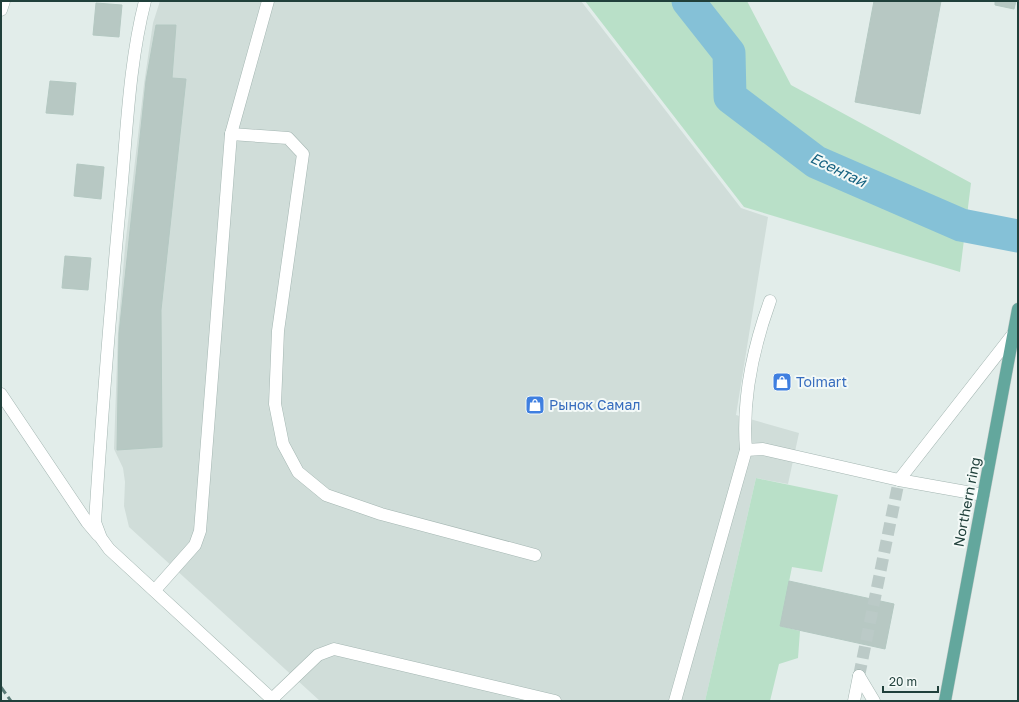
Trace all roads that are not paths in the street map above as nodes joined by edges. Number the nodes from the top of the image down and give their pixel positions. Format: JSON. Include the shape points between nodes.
{"nodes":[{"id":1,"x":4,"y":1,"type":"edge"},
{"id":2,"x":145,"y":1,"type":"edge"},
{"id":3,"x":268,"y":1,"type":"edge"},
{"id":4,"x":1,"y":10,"type":"edge"},
{"id":5,"x":231,"y":134,"type":"junction"},
{"id":6,"x":770,"y":301,"type":"dead end"},
{"id":7,"x":1018,"y":309,"type":"edge"},
{"id":8,"x":1014,"y":333,"type":"junction"},
{"id":9,"x":1,"y":394,"type":"edge"},
{"id":10,"x":746,"y":450,"type":"junction"},
{"id":11,"x":900,"y":480,"type":"junction"},
{"id":12,"x":983,"y":495,"type":"junction"},
{"id":13,"x":101,"y":538,"type":"junction"},
{"id":14,"x":534,"y":555,"type":"dead end"},
{"id":15,"x":155,"y":590,"type":"junction"},
{"id":16,"x":273,"y":700,"type":"edge"},
{"id":17,"x":555,"y":701,"type":"edge"},
{"id":18,"x":675,"y":701,"type":"edge"},
{"id":19,"x":854,"y":701,"type":"edge"},
{"id":20,"x":874,"y":701,"type":"edge"},
{"id":21,"x":945,"y":701,"type":"edge"}],
"edges":[{"from":1,"to":4,"type":"street"},
{"from":2,"to":13,"type":"street","via":[[136,37],[107,340],[95,522]]},
{"from":3,"to":5,"type":"street"},
{"from":5,"to":14,"type":"street","via":[[288,138],[303,154],[278,331],[275,404],[283,444],[298,472],[326,495],[381,514]]},
{"from":5,"to":15,"type":"street","via":[[200,531],[195,545]]},
{"from":6,"to":10,"type":"street","via":[[763,320],[746,402]]},
{"from":7,"to":8,"type":"main road","name":"Northern ring"},
{"from":8,"to":11,"type":"street"},
{"from":8,"to":12,"type":"main road","name":"Northern ring"},
{"from":9,"to":13,"type":"street","via":[[87,522]]},
{"from":10,"to":11,"type":"street","via":[[762,449]]},
{"from":10,"to":18,"type":"street"},
{"from":11,"to":12,"type":"street"},
{"from":12,"to":21,"type":"main road","name":"Northern ring"},
{"from":13,"to":15,"type":"street","via":[[109,549]]},
{"from":15,"to":16,"type":"street"},
{"from":16,"to":17,"type":"street","via":[[318,655],[334,649]]},
{"from":19,"to":20,"type":"street","via":[[859,676]]}]}
